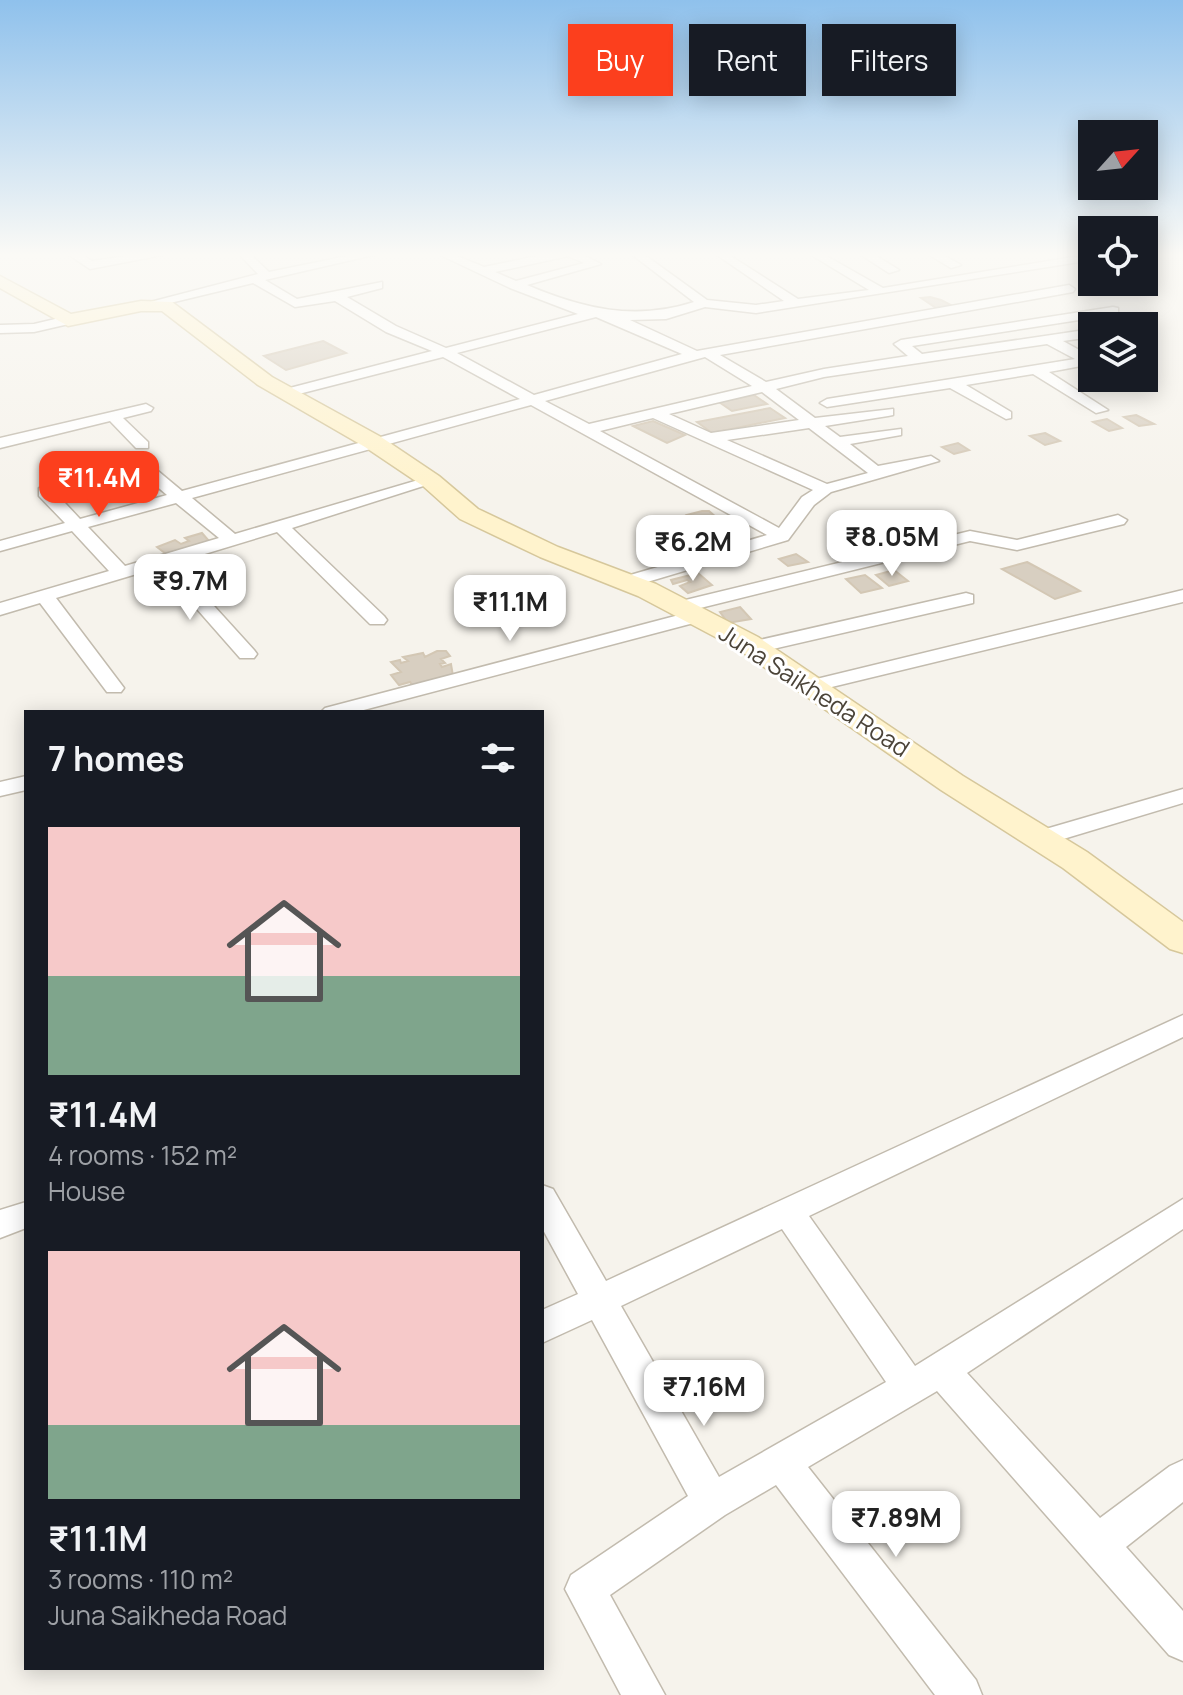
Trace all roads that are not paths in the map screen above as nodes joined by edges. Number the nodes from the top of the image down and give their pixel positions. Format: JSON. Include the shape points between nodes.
{"nodes":[{"id":1,"x":197,"y":332,"type":"edge"},
{"id":2,"x":398,"y":332,"type":"edge"},
{"id":3,"x":521,"y":332,"type":"edge"},
{"id":4,"x":650,"y":332,"type":"edge"},
{"id":5,"x":825,"y":332,"type":"edge"},
{"id":6,"x":977,"y":332,"type":"edge"},
{"id":7,"x":1078,"y":335,"type":"edge"},
{"id":8,"x":1050,"y":340,"type":"junction"},
{"id":9,"x":445,"y":352,"type":"junction"},
{"id":10,"x":701,"y":354,"type":"junction"},
{"id":11,"x":919,"y":359,"type":"junction"},
{"id":12,"x":1035,"y":369,"type":"junction"},
{"id":13,"x":824,"y":373,"type":"junction"},
{"id":14,"x":953,"y":383,"type":"junction"},
{"id":15,"x":762,"y":386,"type":"junction"},
{"id":16,"x":287,"y":393,"type":"junction"},
{"id":17,"x":532,"y":399,"type":"junction"},
{"id":18,"x":827,"y":403,"type":"junction"},
{"id":19,"x":146,"y":408,"type":"dead end"},
{"id":20,"x":1101,"y":410,"type":"dead end"},
{"id":21,"x":888,"y":412,"type":"dead end"},
{"id":22,"x":654,"y":413,"type":"junction"},
{"id":23,"x":1006,"y":415,"type":"dead end"},
{"id":24,"x":113,"y":416,"type":"junction"},
{"id":25,"x":818,"y":421,"type":"junction"},
{"id":26,"x":588,"y":429,"type":"junction"},
{"id":27,"x":896,"y":432,"type":"dead end"},
{"id":28,"x":706,"y":438,"type":"junction"},
{"id":29,"x":373,"y":442,"type":"junction"},
{"id":30,"x":836,"y":442,"type":"junction"},
{"id":31,"x":0,"y":443,"type":"edge"},
{"id":32,"x":142,"y":445,"type":"dead end"},
{"id":33,"x":931,"y":461,"type":"dead end"},
{"id":34,"x":146,"y":469,"type":"dead end"},
{"id":35,"x":875,"y":471,"type":"junction"},
{"id":36,"x":431,"y":481,"type":"junction"},
{"id":37,"x":825,"y":489,"type":"junction"},
{"id":38,"x":45,"y":492,"type":"dead end"},
{"id":39,"x":179,"y":496,"type":"junction"},
{"id":40,"x":1118,"y":520,"type":"dead end"},
{"id":41,"x":76,"y":525,"type":"junction"},
{"id":42,"x":281,"y":527,"type":"junction"},
{"id":43,"x":782,"y":536,"type":"junction"},
{"id":44,"x":233,"y":541,"type":"junction"},
{"id":45,"x":0,"y":546,"type":"edge"},
{"id":46,"x":164,"y":561,"type":"junction"},
{"id":47,"x":122,"y":574,"type":"junction"},
{"id":48,"x":627,"y":582,"type":"junction"},
{"id":49,"x":1183,"y":596,"type":"edge"},
{"id":50,"x":45,"y":597,"type":"junction"},
{"id":51,"x":966,"y":599,"type":"dead end"},
{"id":52,"x":0,"y":609,"type":"edge"},
{"id":53,"x":689,"y":612,"type":"junction"},
{"id":54,"x":377,"y":620,"type":"dead end"},
{"id":55,"x":755,"y":647,"type":"junction"},
{"id":56,"x":247,"y":654,"type":"dead end"},
{"id":57,"x":811,"y":686,"type":"junction"},
{"id":58,"x":114,"y":688,"type":"dead end"},
{"id":59,"x":339,"y":710,"type":"edge"},
{"id":60,"x":24,"y":783,"type":"edge"},
{"id":61,"x":0,"y":789,"type":"edge"},
{"id":62,"x":1183,"y":796,"type":"edge"},
{"id":63,"x":1040,"y":838,"type":"junction"},
{"id":64,"x":1183,"y":940,"type":"edge"},
{"id":65,"x":1183,"y":1025,"type":"edge"},
{"id":66,"x":544,"y":1202,"type":"edge"},
{"id":67,"x":788,"y":1212,"type":"junction"},
{"id":68,"x":1183,"y":1212,"type":"edge"},
{"id":69,"x":24,"y":1216,"type":"edge"},
{"id":70,"x":0,"y":1224,"type":"edge"},
{"id":71,"x":598,"y":1299,"type":"junction"},
{"id":72,"x":544,"y":1326,"type":"edge"},
{"id":73,"x":947,"y":1366,"type":"junction"},
{"id":74,"x":910,"y":1388,"type":"junction"},
{"id":75,"x":781,"y":1462,"type":"junction"},
{"id":76,"x":1183,"y":1479,"type":"edge"},
{"id":77,"x":712,"y":1502,"type":"junction"},
{"id":78,"x":1098,"y":1544,"type":"junction"},
{"id":79,"x":1183,"y":1641,"type":"edge"},
{"id":80,"x":644,"y":1695,"type":"edge"},
{"id":81,"x":961,"y":1695,"type":"edge"}],
"edges":[{"from":1,"to":16,"type":"main road","name":"Juna Saikheda Road"},
{"from":2,"to":9,"type":"street"},
{"from":3,"to":9,"type":"street"},
{"from":4,"to":10,"type":"street"},
{"from":5,"to":10,"type":"street"},
{"from":6,"to":11,"type":"street","via":[[901,344]]},
{"from":7,"to":8,"type":"street"},
{"from":8,"to":11,"type":"street"},
{"from":8,"to":12,"type":"street","via":[[1089,361]]},
{"from":9,"to":16,"type":"street"},
{"from":9,"to":17,"type":"street"},
{"from":10,"to":15,"type":"street"},
{"from":10,"to":17,"type":"street"},
{"from":11,"to":13,"type":"street"},
{"from":12,"to":14,"type":"street"},
{"from":12,"to":20,"type":"street"},
{"from":13,"to":15,"type":"street"},
{"from":13,"to":18,"type":"street"},
{"from":14,"to":18,"type":"street"},
{"from":14,"to":23,"type":"street"},
{"from":15,"to":22,"type":"street"},
{"from":15,"to":25,"type":"street"},
{"from":16,"to":29,"type":"main road","name":"Juna Saikheda Road"},
{"from":17,"to":26,"type":"street"},
{"from":17,"to":29,"type":"street"},
{"from":18,"to":25,"type":"street"},
{"from":19,"to":24,"type":"street"},
{"from":21,"to":25,"type":"street"},
{"from":22,"to":26,"type":"street"},
{"from":22,"to":28,"type":"street"},
{"from":24,"to":31,"type":"street"},
{"from":24,"to":32,"type":"street"},
{"from":25,"to":28,"type":"street"},
{"from":25,"to":30,"type":"street"},
{"from":26,"to":43,"type":"street"},
{"from":27,"to":30,"type":"street"},
{"from":28,"to":37,"type":"street"},
{"from":29,"to":36,"type":"main road","name":"Juna Saikheda Road"},
{"from":29,"to":39,"type":"street"},
{"from":30,"to":35,"type":"street"},
{"from":33,"to":35,"type":"street"},
{"from":34,"to":39,"type":"street"},
{"from":35,"to":37,"type":"street","via":[[880,475]]},
{"from":36,"to":42,"type":"street"},
{"from":36,"to":48,"type":"main road","name":"Juna Saikheda Road","via":[[469,514]]},
{"from":37,"to":43,"type":"street","via":[[808,501]]},
{"from":38,"to":41,"type":"street"},
{"from":39,"to":41,"type":"street"},
{"from":39,"to":44,"type":"street"},
{"from":40,"to":53,"type":"street","via":[[1017,545],[970,536]]},
{"from":41,"to":45,"type":"street"},
{"from":41,"to":47,"type":"street"},
{"from":42,"to":44,"type":"street"},
{"from":42,"to":54,"type":"street"},
{"from":43,"to":48,"type":"street"},
{"from":44,"to":46,"type":"street"},
{"from":46,"to":47,"type":"street"},
{"from":46,"to":56,"type":"street"},
{"from":47,"to":50,"type":"street"},
{"from":48,"to":53,"type":"main road","name":"Juna Saikheda Road"},
{"from":49,"to":57,"type":"street"},
{"from":50,"to":52,"type":"street"},
{"from":50,"to":58,"type":"street"},
{"from":51,"to":55,"type":"street"},
{"from":53,"to":55,"type":"main road","name":"Juna Saikheda Road"},
{"from":53,"to":59,"type":"street"},
{"from":55,"to":57,"type":"main road","name":"Juna Saikheda Road"},
{"from":57,"to":63,"type":"main road","name":"Juna Saikheda Road"},
{"from":60,"to":61,"type":"street"},
{"from":62,"to":63,"type":"street"},
{"from":63,"to":64,"type":"main road","name":"Juna Saikheda Road"},
{"from":65,"to":67,"type":"street"},
{"from":66,"to":71,"type":"street"},
{"from":67,"to":71,"type":"street"},
{"from":67,"to":74,"type":"street"},
{"from":68,"to":73,"type":"street"},
{"from":69,"to":70,"type":"street"},
{"from":71,"to":72,"type":"street"},
{"from":71,"to":77,"type":"street"},
{"from":73,"to":74,"type":"street"},
{"from":73,"to":78,"type":"street","via":[[941,1370]]},
{"from":74,"to":75,"type":"street"},
{"from":75,"to":77,"type":"street"},
{"from":75,"to":81,"type":"street"},
{"from":76,"to":78,"type":"street"},
{"from":77,"to":80,"type":"street","via":[[585,1589]]},
{"from":78,"to":79,"type":"street"}]}
